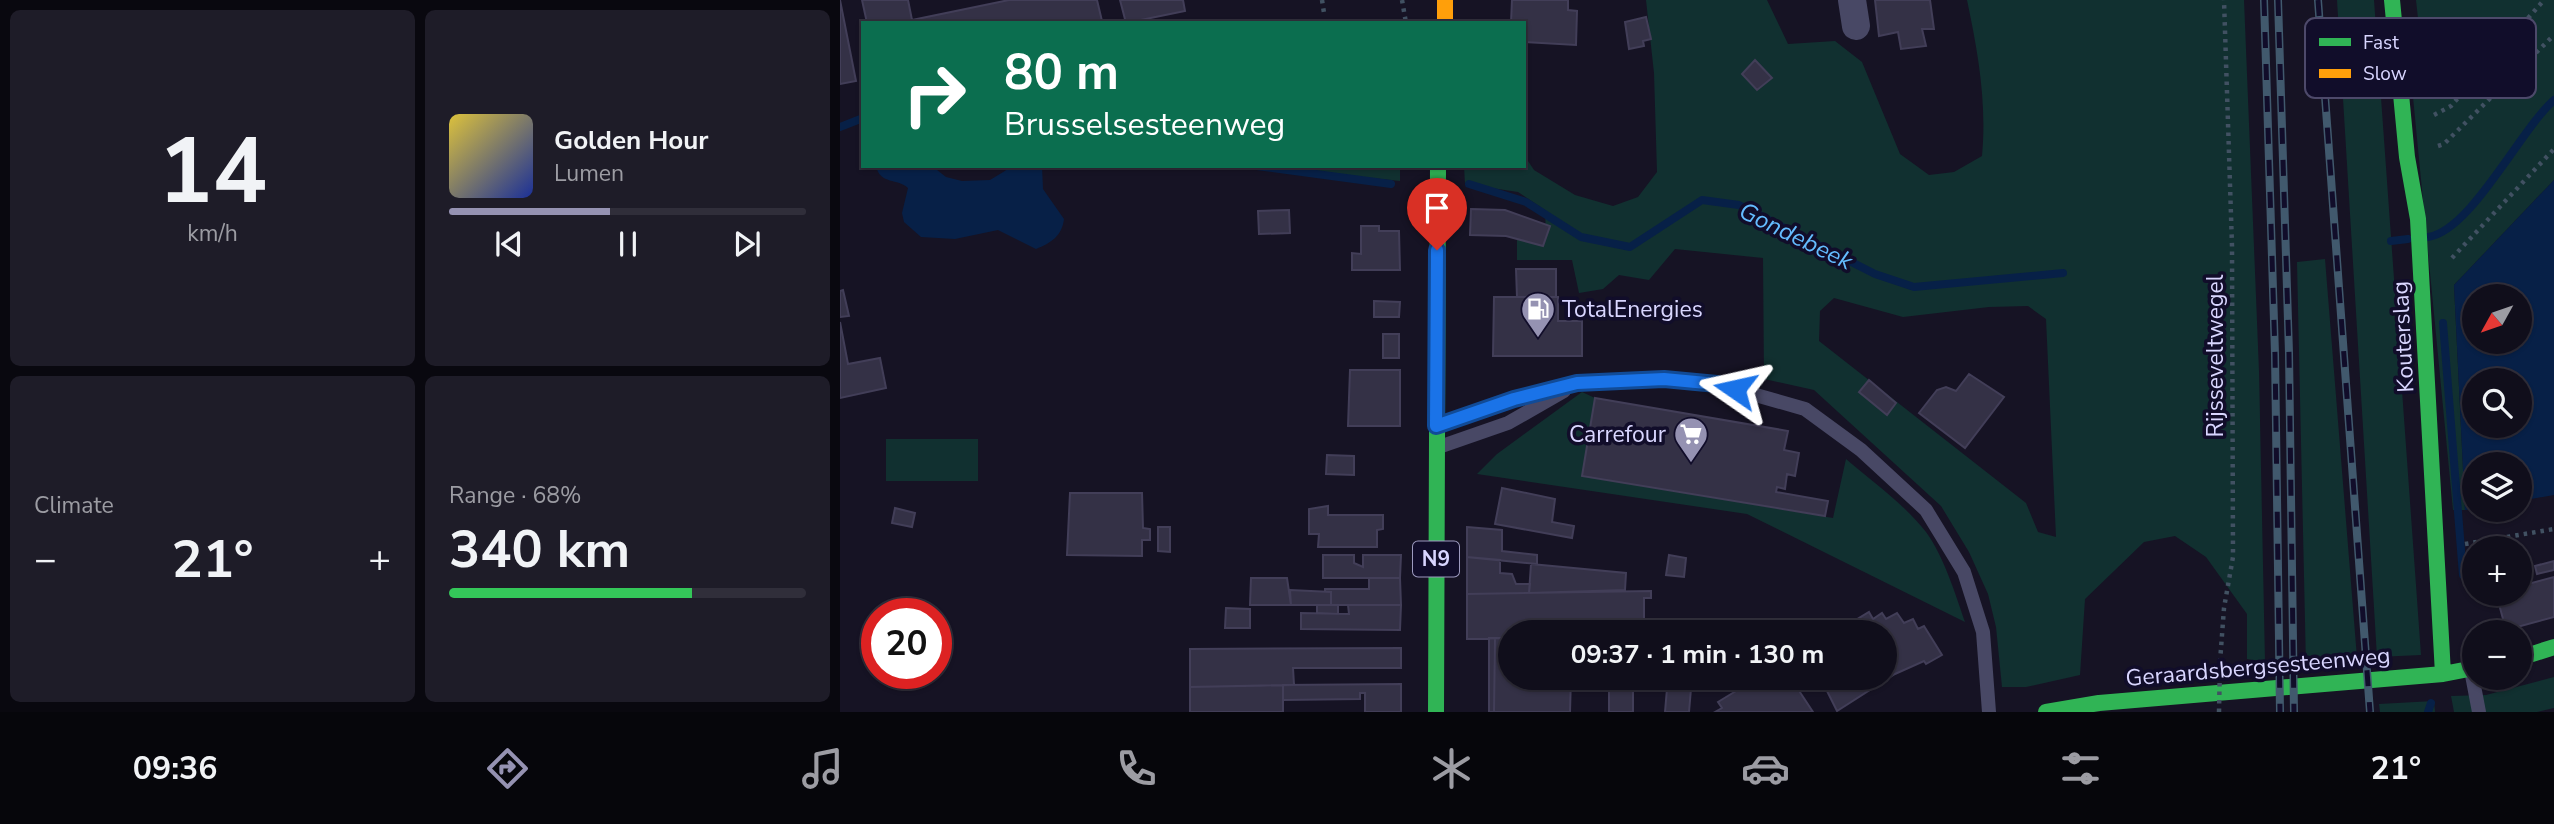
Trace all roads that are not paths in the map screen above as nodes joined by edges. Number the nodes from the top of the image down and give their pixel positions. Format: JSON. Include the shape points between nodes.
{"nodes":[{"id":1,"x":1446,"y":0,"type":"edge"},
{"id":2,"x":2392,"y":0,"type":"edge"},
{"id":3,"x":2394,"y":18,"type":"edge"},
{"id":4,"x":1446,"y":21,"type":"edge"},
{"id":5,"x":2401,"y":98,"type":"edge"},
{"id":6,"x":1438,"y":168,"type":"edge"},
{"id":7,"x":1577,"y":383,"type":"junction"},
{"id":8,"x":1436,"y":426,"type":"junction"},
{"id":9,"x":1437,"y":447,"type":"junction"},
{"id":10,"x":2554,"y":648,"type":"edge"},
{"id":11,"x":2532,"y":654,"type":"edge"},
{"id":12,"x":2462,"y":670,"type":"edge"},
{"id":13,"x":2443,"y":674,"type":"junction"},
{"id":14,"x":2476,"y":690,"type":"edge"},
{"id":15,"x":1436,"y":712,"type":"edge"},
{"id":16,"x":1989,"y":712,"type":"edge"},
{"id":17,"x":2046,"y":712,"type":"edge"},
{"id":18,"x":2479,"y":712,"type":"edge"}],
"edges":[{"from":1,"to":4,"type":"main road"},
{"from":2,"to":3,"type":"main road","name":"Kouterslag"},
{"from":5,"to":13,"type":"main road","name":"Kouterslag","via":[[2423,284]]},
{"from":6,"to":8,"type":"main road","number":"N9"},
{"from":7,"to":8,"type":"lane"},
{"from":7,"to":9,"type":"lane","via":[[1508,424]]},
{"from":7,"to":16,"type":"lane","via":[[1664,379],[1717,384],[1805,409],[1861,450],[1926,510],[1964,572],[1983,632]]},
{"from":8,"to":9,"type":"main road","number":"N9"},
{"from":9,"to":15,"type":"main road","number":"N9"},
{"from":10,"to":11,"type":"main road"},
{"from":12,"to":13,"type":"main road","name":"Geraardsbergsesteenweg"},
{"from":13,"to":17,"type":"main road","name":"Geraardsbergsesteenweg"},
{"from":14,"to":18,"type":"lane"}]}
